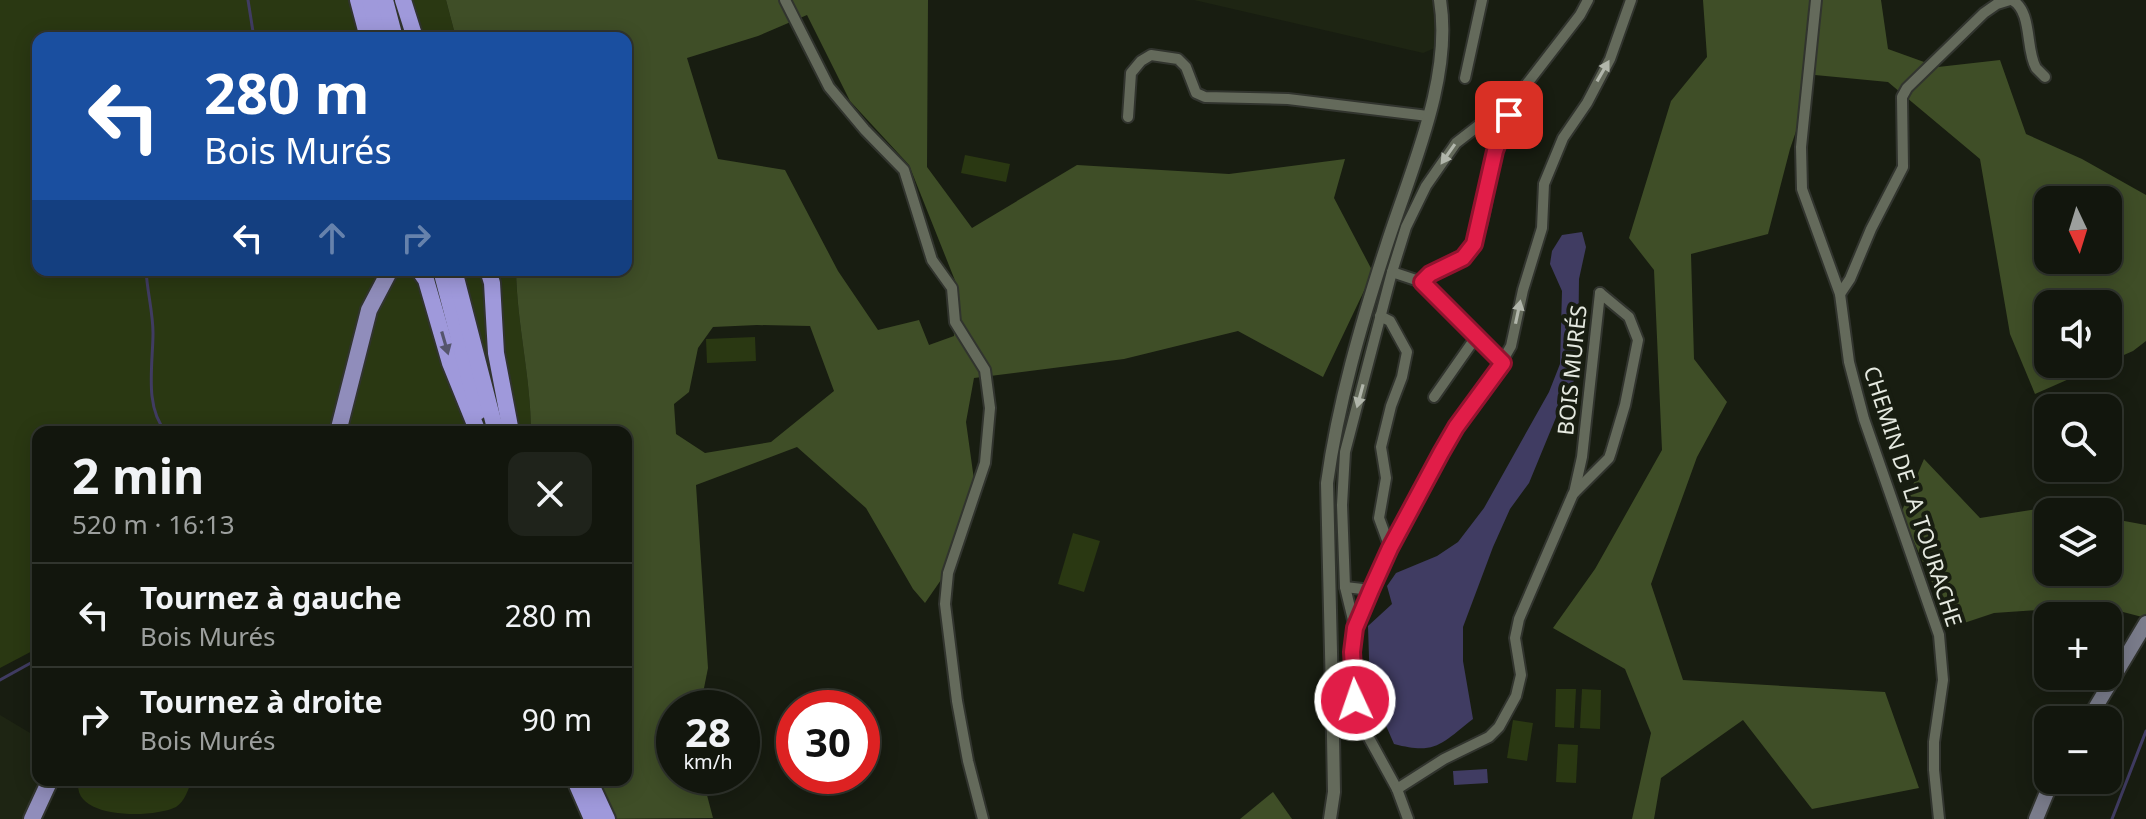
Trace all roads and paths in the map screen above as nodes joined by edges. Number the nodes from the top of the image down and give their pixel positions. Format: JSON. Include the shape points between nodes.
{"nodes":[{"id":1,"x":358,"y":0,"type":"edge"},
{"id":2,"x":370,"y":0,"type":"edge"},
{"id":3,"x":385,"y":0,"type":"edge"},
{"id":4,"x":403,"y":0,"type":"edge"},
{"id":5,"x":785,"y":0,"type":"edge"},
{"id":6,"x":1440,"y":0,"type":"edge"},
{"id":7,"x":1482,"y":0,"type":"edge"},
{"id":8,"x":1588,"y":0,"type":"edge"},
{"id":9,"x":1631,"y":0,"type":"edge"},
{"id":10,"x":1816,"y":0,"type":"edge"},
{"id":11,"x":2011,"y":0,"type":"edge"},
{"id":12,"x":366,"y":32,"type":"edge"},
{"id":13,"x":378,"y":32,"type":"edge"},
{"id":14,"x":393,"y":32,"type":"edge"},
{"id":15,"x":413,"y":32,"type":"edge"},
{"id":16,"x":2045,"y":77,"type":"dead end"},
{"id":17,"x":1465,"y":78,"type":"dead end"},
{"id":18,"x":1509,"y":107,"type":"junction"},
{"id":19,"x":1428,"y":116,"type":"junction"},
{"id":20,"x":1128,"y":117,"type":"dead end"},
{"id":21,"x":1392,"y":272,"type":"junction"},
{"id":22,"x":387,"y":276,"type":"edge"},
{"id":23,"x":423,"y":276,"type":"edge"},
{"id":24,"x":442,"y":276,"type":"edge"},
{"id":25,"x":456,"y":276,"type":"edge"},
{"id":26,"x":490,"y":276,"type":"edge"},
{"id":27,"x":1422,"y":282,"type":"junction"},
{"id":28,"x":1840,"y":294,"type":"junction"},
{"id":29,"x":1380,"y":316,"type":"junction"},
{"id":30,"x":1476,"y":337,"type":"junction"},
{"id":31,"x":1503,"y":363,"type":"junction"},
{"id":32,"x":1434,"y":397,"type":"dead end"},
{"id":33,"x":340,"y":426,"type":"edge"},
{"id":34,"x":478,"y":426,"type":"edge"},
{"id":35,"x":480,"y":426,"type":"edge"},
{"id":36,"x":494,"y":426,"type":"edge"},
{"id":37,"x":510,"y":426,"type":"edge"},
{"id":38,"x":1573,"y":494,"type":"junction"},
{"id":39,"x":1390,"y":548,"type":"junction"},
{"id":40,"x":1345,"y":587,"type":"junction"},
{"id":41,"x":1371,"y":590,"type":"junction"},
{"id":42,"x":2146,"y":623,"type":"edge"},
{"id":43,"x":1355,"y":628,"type":"junction"},
{"id":44,"x":2096,"y":706,"type":"edge"},
{"id":45,"x":47,"y":786,"type":"edge"},
{"id":46,"x":578,"y":786,"type":"edge"},
{"id":47,"x":592,"y":786,"type":"edge"},
{"id":48,"x":1397,"y":789,"type":"junction"},
{"id":49,"x":2046,"y":794,"type":"edge"},
{"id":50,"x":32,"y":819,"type":"edge"},
{"id":51,"x":592,"y":819,"type":"edge"},
{"id":52,"x":607,"y":819,"type":"edge"},
{"id":53,"x":983,"y":819,"type":"edge"},
{"id":54,"x":1330,"y":819,"type":"edge"},
{"id":55,"x":1408,"y":819,"type":"edge"},
{"id":56,"x":1939,"y":819,"type":"edge"},
{"id":57,"x":2036,"y":819,"type":"edge"}],
"edges":[{"from":1,"to":12,"type":"highway"},
{"from":2,"to":13,"type":"highway"},
{"from":3,"to":14,"type":"highway"},
{"from":4,"to":15,"type":"highway"},
{"from":5,"to":53,"type":"street","via":[[829,87],[904,170],[932,260],[952,288],[955,322],[985,370],[990,408],[985,463],[948,573],[945,604],[957,701]]},
{"from":6,"to":19,"type":"street","via":[[1444,41]]},
{"from":7,"to":17,"type":"street"},
{"from":8,"to":18,"type":"street"},
{"from":31,"to":9,"type":"street","one_way":true,"via":[[1542,228],[1544,184],[1563,138],[1610,59]]},
{"from":10,"to":28,"type":"street","name":"CHEMIN DE LA TOURACHE","via":[[1800,170],[1809,212]]},
{"from":11,"to":16,"type":"street","via":[[2023,16],[2036,68]]},
{"from":11,"to":28,"type":"street","via":[[1984,13],[1907,88],[1902,97],[1903,167]]},
{"from":18,"to":21,"type":"street","one_way":true,"via":[[1456,143],[1426,186]]},
{"from":18,"to":27,"type":"street","via":[[1474,244],[1463,258]]},
{"from":19,"to":20,"type":"street","via":[[1288,99],[1205,97],[1196,93],[1178,59],[1151,55],[1131,73]]},
{"from":19,"to":54,"type":"street","via":[[1363,318],[1327,483],[1334,764]]},
{"from":21,"to":27,"type":"street"},
{"from":21,"to":29,"type":"street"},
{"from":22,"to":33,"type":"main road","via":[[369,310]]},
{"from":23,"to":34,"type":"highway","one_way":true,"via":[[450,363]]},
{"from":24,"to":35,"type":"highway"},
{"from":25,"to":36,"type":"highway"},
{"from":26,"to":37,"type":"highway","via":[[498,372]]},
{"from":27,"to":30,"type":"street"},
{"from":28,"to":56,"type":"street","name":"CHEMIN DE LA TOURACHE","via":[[1855,389],[1939,635],[1943,680],[1934,756]]},
{"from":29,"to":39,"type":"street","via":[[1390,321],[1407,352],[1381,447],[1386,478],[1379,518]]},
{"from":29,"to":40,"type":"street","one_way":true,"via":[[1345,452]]},
{"from":30,"to":31,"type":"street"},
{"from":30,"to":32,"type":"street"},
{"from":31,"to":39,"type":"street","via":[[1456,427]]},
{"from":38,"to":38,"type":"street","name":"BOIS MURÉS","via":[[1609,458],[1638,340],[1629,317],[1600,293]]},
{"from":38,"to":48,"type":"street","name":"BOIS MURÉS","via":[[1519,619],[1515,638],[1521,675],[1506,716],[1489,737]]},
{"from":39,"to":41,"type":"street"},
{"from":40,"to":41,"type":"street"},
{"from":40,"to":43,"type":"street"},
{"from":41,"to":43,"type":"street"},
{"from":42,"to":44,"type":"main road"},
{"from":43,"to":48,"type":"street","via":[[1358,718]]},
{"from":45,"to":50,"type":"main road"},
{"from":46,"to":51,"type":"highway"},
{"from":47,"to":52,"type":"highway"},
{"from":48,"to":55,"type":"street"},
{"from":49,"to":57,"type":"main road"}]}
